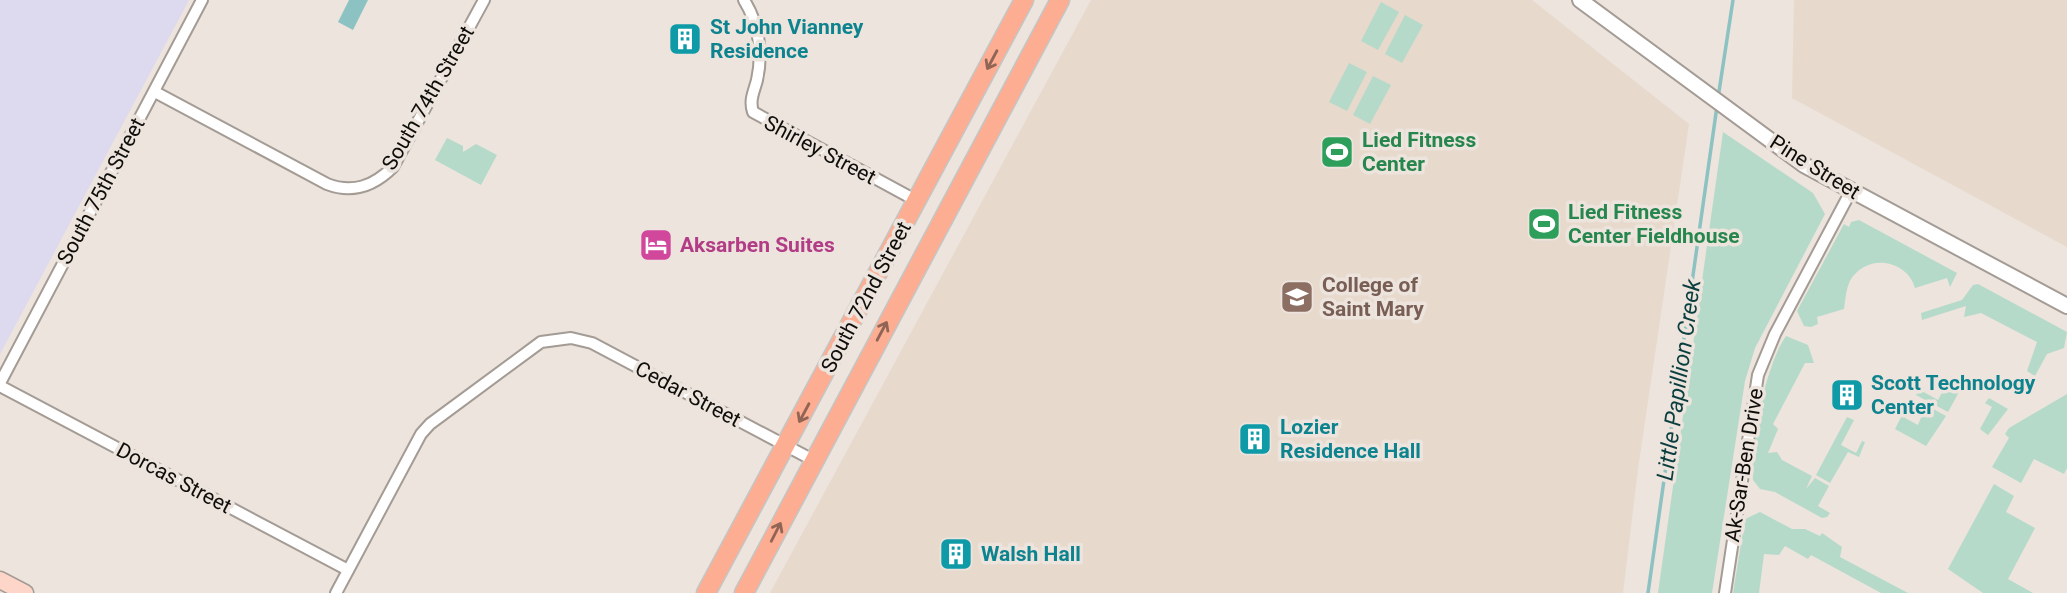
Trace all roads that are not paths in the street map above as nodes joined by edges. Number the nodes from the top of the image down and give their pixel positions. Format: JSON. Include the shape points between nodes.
{"nodes":[{"id":1,"x":202,"y":0,"type":"edge"},
{"id":2,"x":484,"y":0,"type":"edge"},
{"id":3,"x":744,"y":0,"type":"edge"},
{"id":4,"x":1024,"y":0,"type":"edge"},
{"id":5,"x":1060,"y":0,"type":"edge"},
{"id":6,"x":1580,"y":0,"type":"edge"},
{"id":7,"x":155,"y":92,"type":"junction"},
{"id":8,"x":1851,"y":191,"type":"junction"},
{"id":9,"x":917,"y":201,"type":"junction"},
{"id":10,"x":2067,"y":306,"type":"edge"},
{"id":11,"x":0,"y":384,"type":"edge"},
{"id":12,"x":787,"y":445,"type":"junction"},
{"id":13,"x":813,"y":460,"type":"junction"},
{"id":14,"x":348,"y":570,"type":"junction"},
{"id":15,"x":0,"y":580,"type":"edge"},
{"id":16,"x":25,"y":593,"type":"edge"},
{"id":17,"x":337,"y":593,"type":"edge"},
{"id":18,"x":706,"y":593,"type":"edge"},
{"id":19,"x":744,"y":593,"type":"edge"},
{"id":20,"x":1725,"y":593,"type":"edge"}],
"edges":[{"from":1,"to":7,"type":"street","name":"South 75th Street"},
{"from":2,"to":7,"type":"street","name":"South 74th Street","via":[[393,166],[364,187],[327,184]]},
{"from":3,"to":9,"type":"street","name":"Shirley Street","via":[[754,20],[759,48],[750,103],[753,112]]},
{"from":4,"to":9,"type":"main road","name":"South 72nd Street","one_way":true},
{"from":13,"to":5,"type":"main road","name":"South 72nd Street","one_way":true},
{"from":6,"to":8,"type":"street","name":"Pine Street","via":[[1804,165]]},
{"from":7,"to":11,"type":"street","name":"South 75th Street"},
{"from":8,"to":10,"type":"street","name":"Pine Street"},
{"from":8,"to":20,"type":"street","name":"Ak-Sar-Ben Drive","via":[[1758,375]]},
{"from":9,"to":12,"type":"main road","name":"South 72nd Street","one_way":true},
{"from":11,"to":14,"type":"street","name":"Dorcas Street"},
{"from":12,"to":13,"type":"street","name":"Cedar Street"},
{"from":12,"to":14,"type":"street","name":"Cedar Street","via":[[592,343],[560,338],[541,342],[421,434]]},
{"from":12,"to":18,"type":"main road","name":"South 72nd Street"},
{"from":19,"to":13,"type":"main road","name":"South 72nd Street","one_way":true},
{"from":14,"to":17,"type":"street"},
{"from":15,"to":16,"type":"main road"}]}
